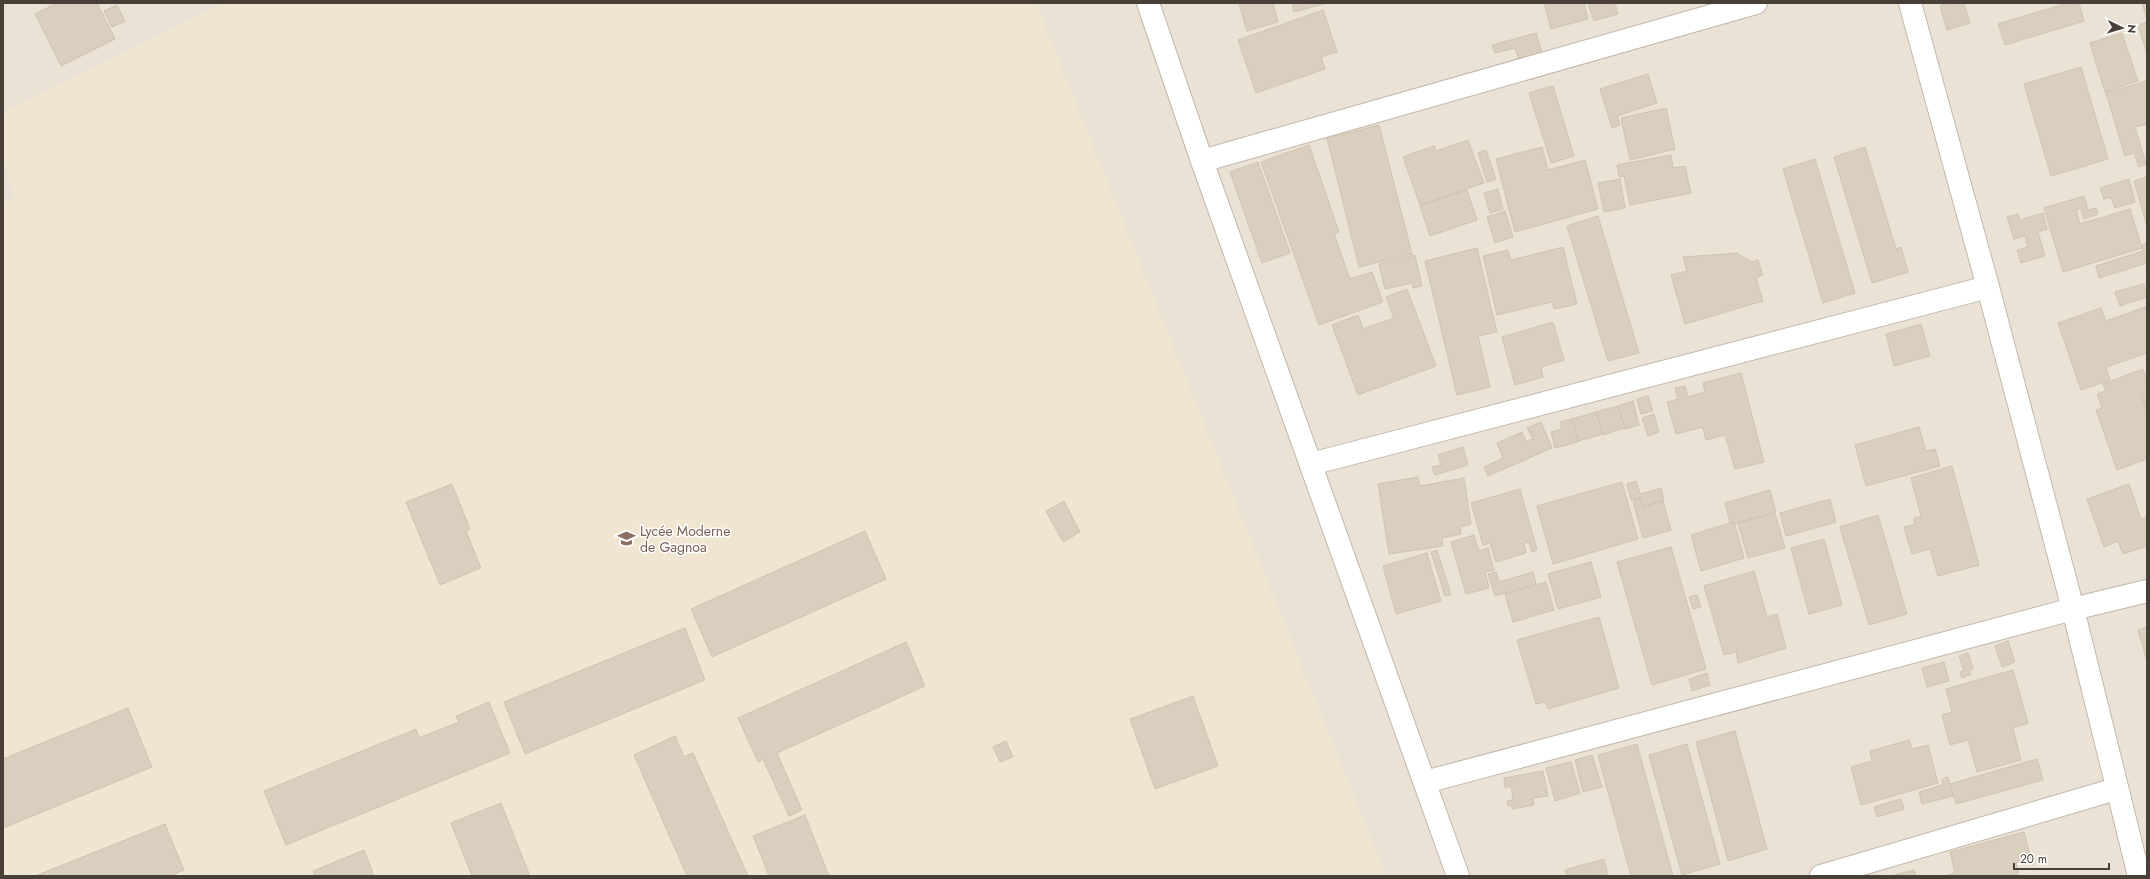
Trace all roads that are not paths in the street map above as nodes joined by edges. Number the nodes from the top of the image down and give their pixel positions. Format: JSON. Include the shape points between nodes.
{"nodes":[{"id":1,"x":1148,"y":3,"type":"edge"},
{"id":2,"x":1756,"y":3,"type":"edge"},
{"id":3,"x":1910,"y":3,"type":"edge"},
{"id":4,"x":1202,"y":161,"type":"junction"},
{"id":5,"x":1988,"y":287,"type":"junction"},
{"id":6,"x":1311,"y":464,"type":"junction"},
{"id":7,"x":2147,"y":592,"type":"edge"},
{"id":8,"x":2073,"y":609,"type":"junction"},
{"id":9,"x":1425,"y":782,"type":"junction"},
{"id":10,"x":2116,"y":789,"type":"junction"},
{"id":11,"x":1458,"y":876,"type":"edge"},
{"id":12,"x":1821,"y":876,"type":"edge"},
{"id":13,"x":2139,"y":876,"type":"edge"}],
"edges":[{"from":1,"to":4,"type":"street"},
{"from":2,"to":4,"type":"street"},
{"from":3,"to":5,"type":"street"},
{"from":4,"to":6,"type":"street"},
{"from":5,"to":6,"type":"street"},
{"from":5,"to":8,"type":"street"},
{"from":6,"to":9,"type":"street"},
{"from":7,"to":8,"type":"street"},
{"from":8,"to":9,"type":"street"},
{"from":8,"to":10,"type":"street"},
{"from":9,"to":11,"type":"street"},
{"from":10,"to":12,"type":"street"},
{"from":10,"to":13,"type":"street"}]}
